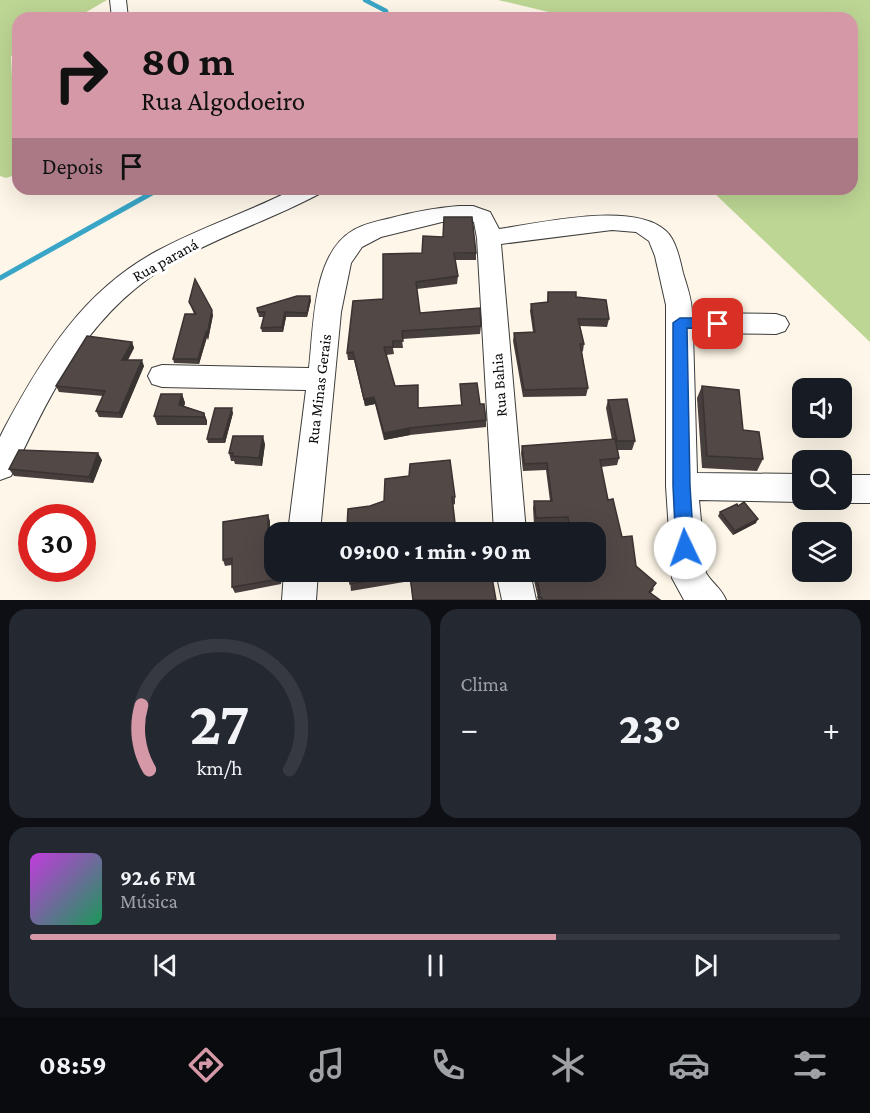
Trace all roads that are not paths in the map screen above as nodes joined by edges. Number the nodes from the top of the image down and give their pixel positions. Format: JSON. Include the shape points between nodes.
{"nodes":[{"id":1,"x":298,"y":195,"type":"edge"},
{"id":2,"x":489,"y":238,"type":"junction"},
{"id":3,"x":680,"y":323,"type":"junction"},
{"id":4,"x":776,"y":324,"type":"dead end"},
{"id":5,"x":162,"y":376,"type":"dead end"},
{"id":6,"x":322,"y":379,"type":"junction"},
{"id":7,"x":0,"y":467,"type":"edge"},
{"id":8,"x":681,"y":486,"type":"junction"},
{"id":9,"x":792,"y":488,"type":"edge"},
{"id":10,"x":852,"y":489,"type":"edge"},
{"id":11,"x":870,"y":489,"type":"edge"},
{"id":12,"x":305,"y":522,"type":"edge"},
{"id":13,"x":509,"y":522,"type":"edge"},
{"id":14,"x":300,"y":582,"type":"edge"},
{"id":15,"x":515,"y":582,"type":"edge"},
{"id":16,"x":298,"y":600,"type":"edge"},
{"id":17,"x":519,"y":600,"type":"edge"},
{"id":18,"x":709,"y":600,"type":"edge"}],
"edges":[{"from":1,"to":7,"type":"street","name":"Rua paraná","via":[[166,256],[134,275],[91,312],[62,351]]},
{"from":2,"to":3,"type":"street","via":[[612,222],[642,225],[659,237],[667,256]]},
{"from":2,"to":6,"type":"street","name":"Rua Minas Gerais","via":[[482,217],[466,213],[415,219],[361,236],[346,249],[339,264],[331,295]]},
{"from":2,"to":13,"type":"street","name":"Rua Bahia"},
{"from":3,"to":4,"type":"street"},
{"from":3,"to":8,"type":"street"},
{"from":5,"to":6,"type":"street"},
{"from":6,"to":12,"type":"street","name":"Rua Minas Gerais"},
{"from":8,"to":9,"type":"street"},
{"from":8,"to":18,"type":"street","via":[[689,578]]},
{"from":10,"to":11,"type":"street"},
{"from":14,"to":16,"type":"street"},
{"from":15,"to":17,"type":"street"}]}
